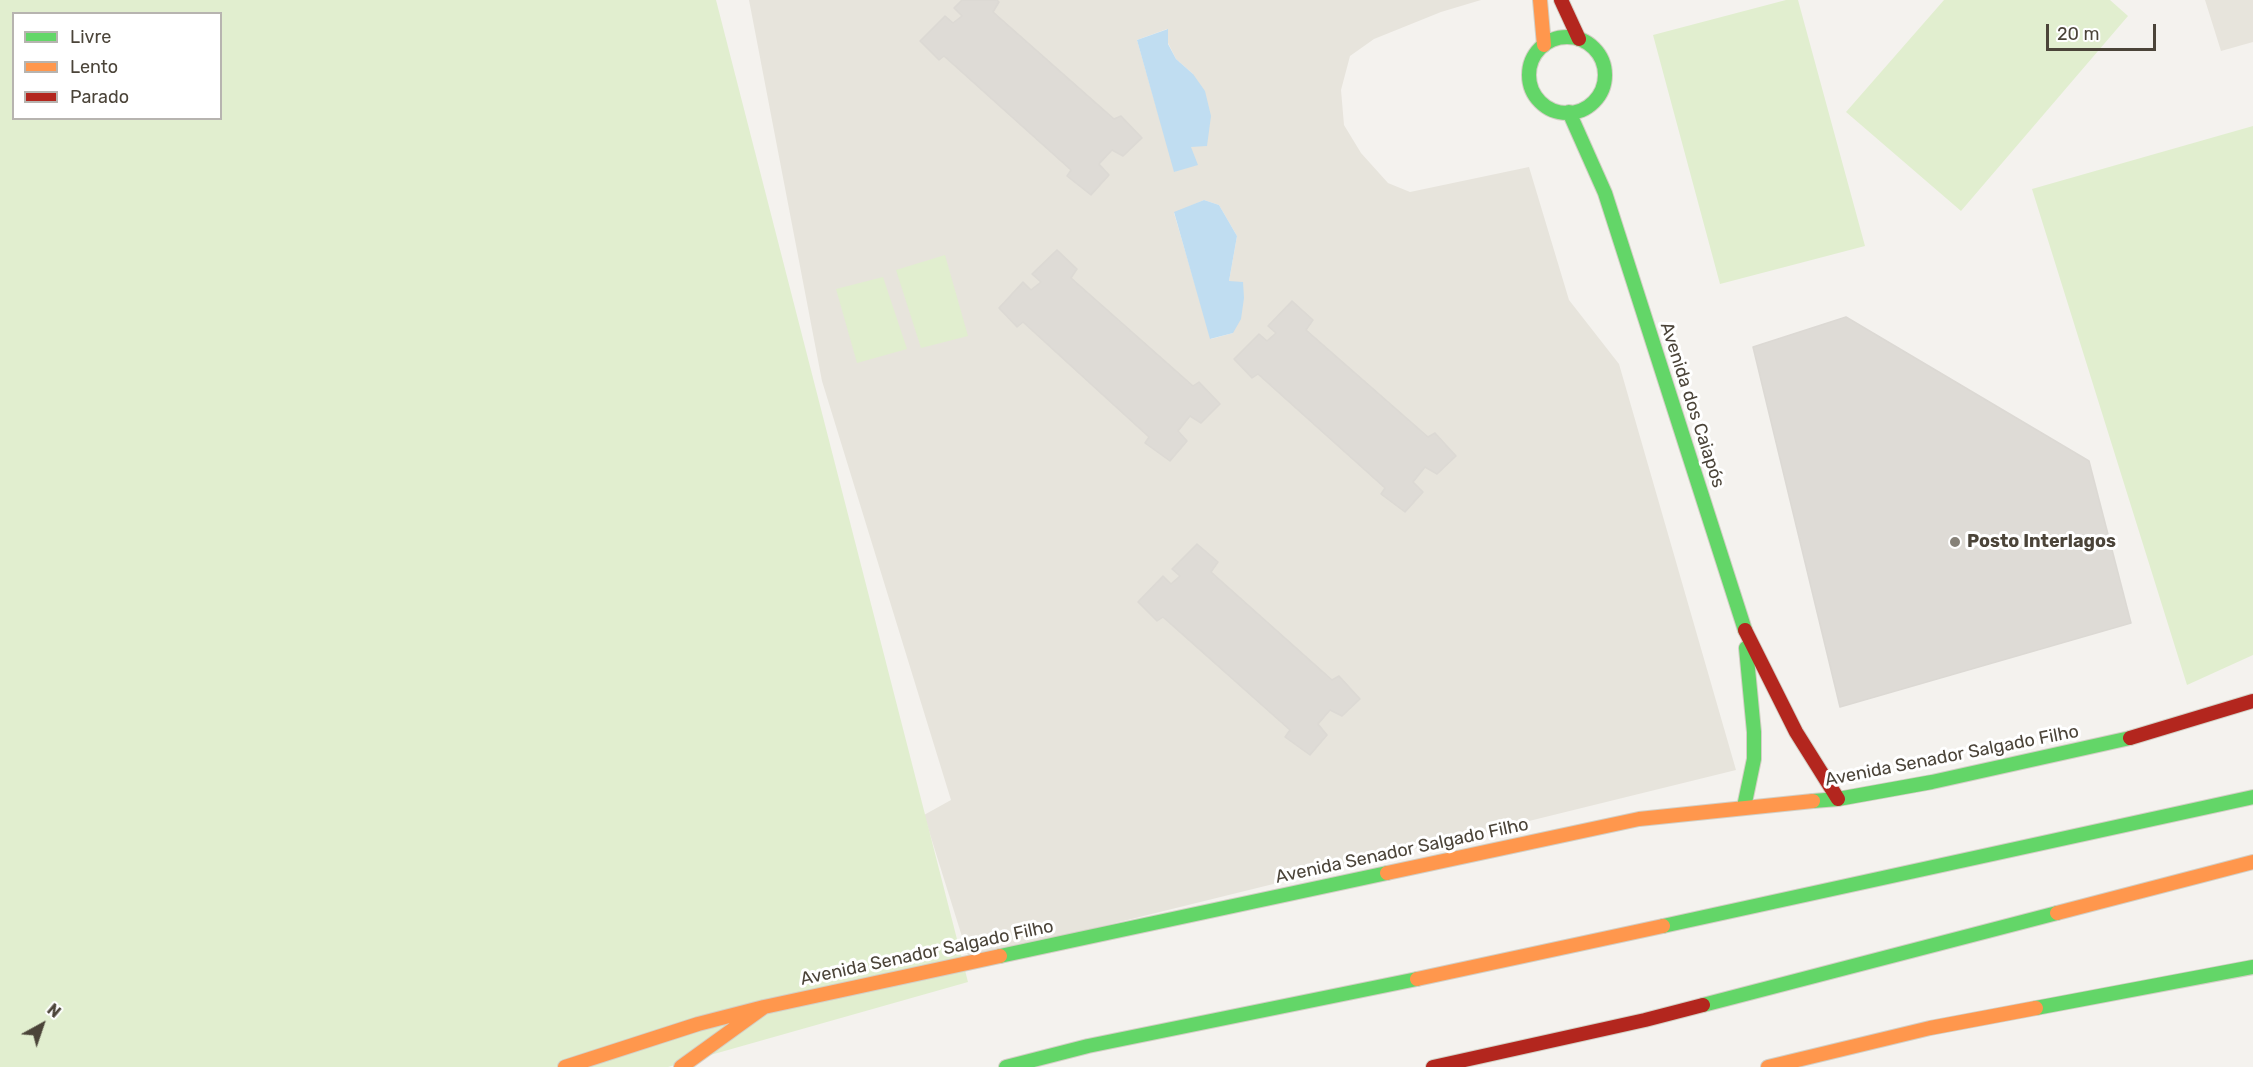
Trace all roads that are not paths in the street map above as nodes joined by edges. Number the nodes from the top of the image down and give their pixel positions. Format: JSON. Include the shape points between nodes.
{"nodes":[{"id":1,"x":1540,"y":0,"type":"edge"},
{"id":2,"x":1561,"y":0,"type":"edge"},
{"id":3,"x":1580,"y":39,"type":"junction"},
{"id":4,"x":1544,"y":45,"type":"junction"},
{"id":5,"x":1595,"y":101,"type":"junction"},
{"id":6,"x":1569,"y":112,"type":"junction"},
{"id":7,"x":1597,"y":120,"type":"dead end"},
{"id":8,"x":1600,"y":150,"type":"dead end"},
{"id":9,"x":1605,"y":193,"type":"junction"},
{"id":10,"x":1744,"y":628,"type":"junction"},
{"id":11,"x":2253,"y":701,"type":"edge"},
{"id":12,"x":2253,"y":797,"type":"edge"},
{"id":13,"x":1838,"y":799,"type":"junction"},
{"id":14,"x":1744,"y":807,"type":"junction"},
{"id":15,"x":2253,"y":862,"type":"edge"},
{"id":16,"x":2253,"y":967,"type":"edge"},
{"id":17,"x":764,"y":1007,"type":"junction"},
{"id":18,"x":565,"y":1067,"type":"edge"},
{"id":19,"x":681,"y":1067,"type":"edge"},
{"id":20,"x":1006,"y":1067,"type":"edge"},
{"id":21,"x":1433,"y":1067,"type":"edge"},
{"id":22,"x":1768,"y":1067,"type":"edge"}],
"edges":[{"from":1,"to":4,"type":"main road"},
{"from":2,"to":3,"type":"main road"},
{"from":3,"to":4,"type":"main road","via":[[1560,37]]},
{"from":3,"to":5,"type":"main road","via":[[1595,49],[1604,66],[1604,84]]},
{"from":4,"to":6,"type":"main road","via":[[1532,60],[1532,88],[1544,104]]},
{"from":5,"to":6,"type":"main road"},
{"from":5,"to":7,"type":"main road"},
{"from":6,"to":9,"type":"main road","name":"Avenida dos Caiapós"},
{"from":8,"to":9,"type":"main road","name":"Avenida dos Caiapós"},
{"from":9,"to":10,"type":"main road","name":"Avenida dos Caiapós"},
{"from":10,"to":13,"type":"main road","name":"Avenida dos Caiapós","via":[[1796,732]]},
{"from":10,"to":14,"type":"main road","name":"Avenida dos Caiapós","via":[[1754,741]]},
{"from":11,"to":13,"type":"main road","name":"Avenida Senador Salgado Filho","via":[[2141,736]]},
{"from":12,"to":20,"type":"main road","via":[[1519,957],[1088,1046]]},
{"from":13,"to":14,"type":"main road","name":"Avenida Senador Salgado Filho"},
{"from":14,"to":17,"type":"main road","name":"Avenida Senador Salgado Filho","via":[[1639,819]]},
{"from":15,"to":21,"type":"main road","via":[[1644,1020]]},
{"from":16,"to":22,"type":"main road","via":[[1930,1028]]},
{"from":17,"to":18,"type":"main road","name":"Avenida Senador Salgado Filho"},
{"from":17,"to":19,"type":"main road"}]}
